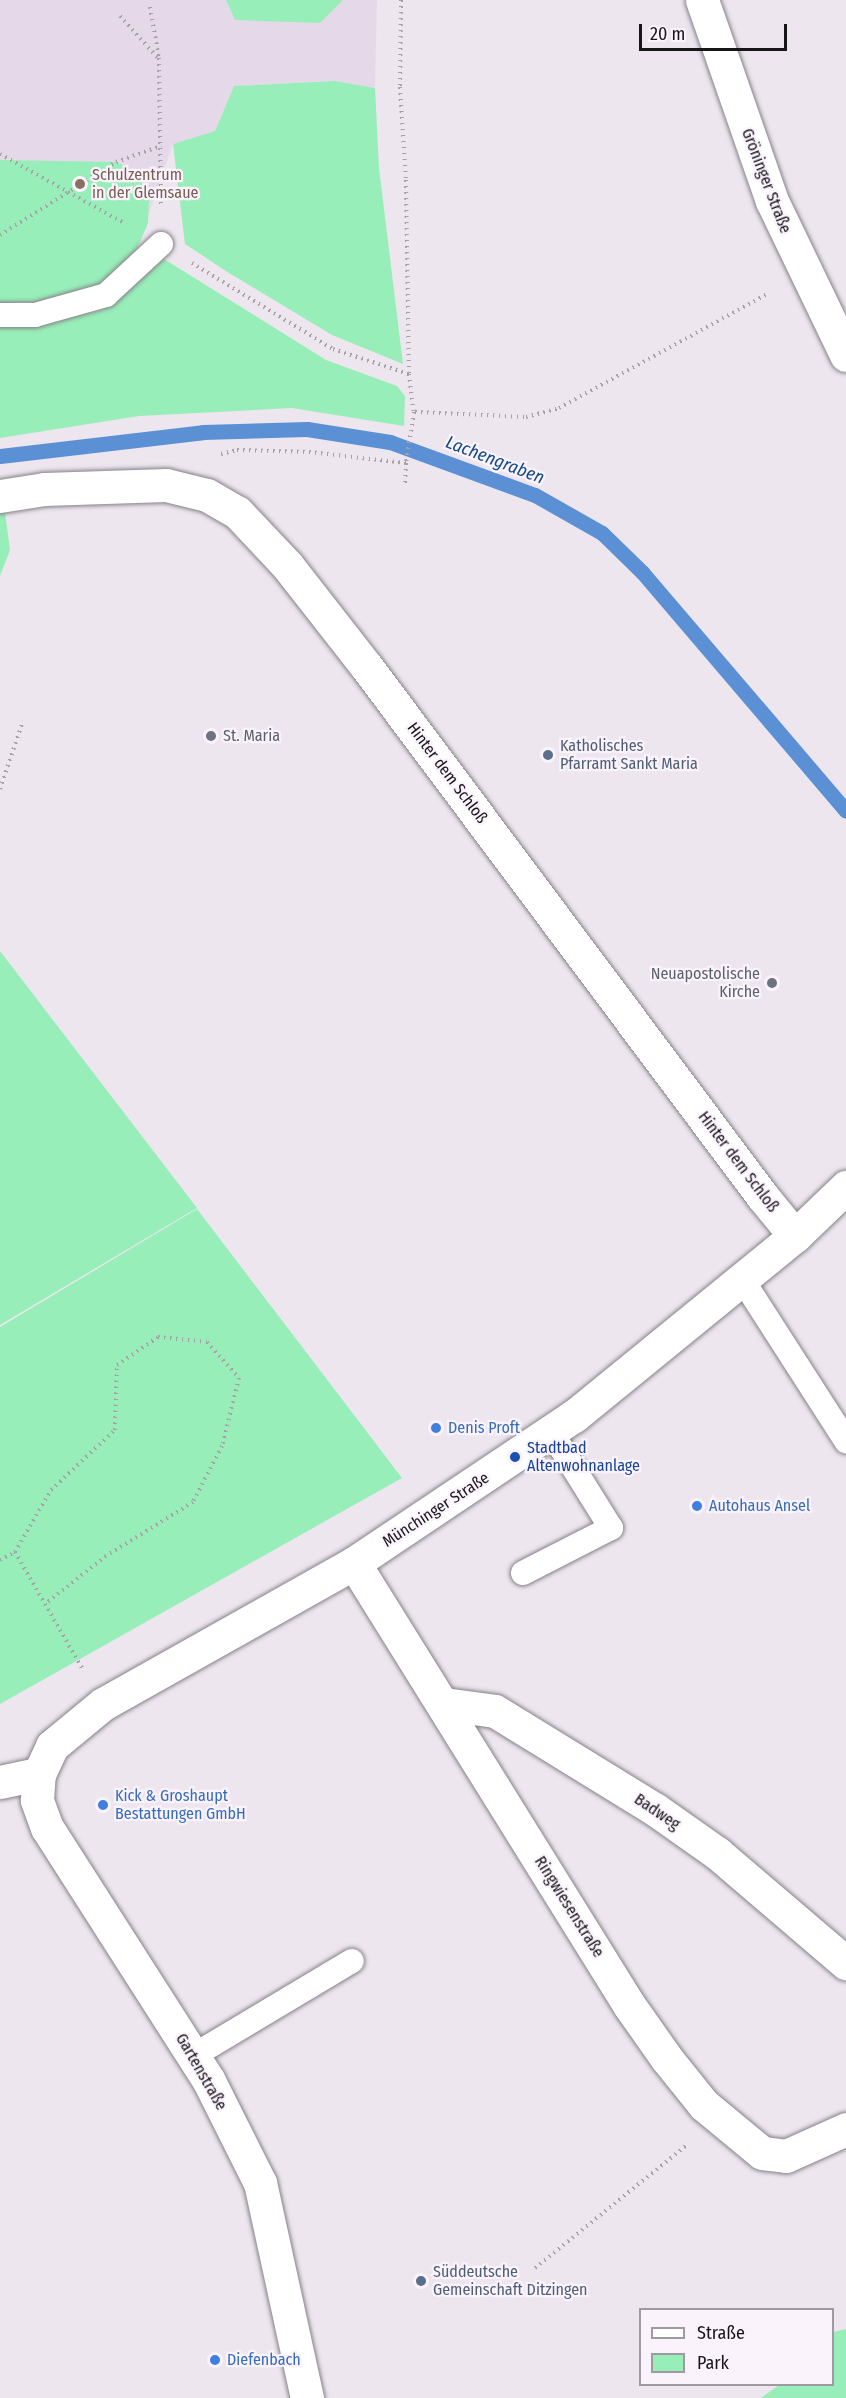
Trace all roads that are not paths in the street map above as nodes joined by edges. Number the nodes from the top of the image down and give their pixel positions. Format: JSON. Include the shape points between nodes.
{"nodes":[{"id":1,"x":702,"y":0,"type":"edge"},
{"id":2,"x":161,"y":244,"type":"road end"},
{"id":3,"x":0,"y":315,"type":"edge"},
{"id":4,"x":846,"y":355,"type":"edge"},
{"id":5,"x":0,"y":496,"type":"edge"},
{"id":6,"x":846,"y":1187,"type":"edge"},
{"id":7,"x":795,"y":1236,"type":"junction"},
{"id":8,"x":742,"y":1280,"type":"junction"},
{"id":9,"x":552,"y":1432,"type":"junction"},
{"id":10,"x":846,"y":1441,"type":"edge"},
{"id":11,"x":354,"y":1563,"type":"junction"},
{"id":12,"x":523,"y":1573,"type":"dead end"},
{"id":13,"x":444,"y":1704,"type":"junction"},
{"id":14,"x":39,"y":1774,"type":"junction"},
{"id":15,"x":0,"y":1782,"type":"edge"},
{"id":16,"x":352,"y":1961,"type":"dead end"},
{"id":17,"x":846,"y":1963,"type":"edge"},
{"id":18,"x":193,"y":2056,"type":"junction"},
{"id":19,"x":846,"y":2129,"type":"edge"},
{"id":20,"x":307,"y":2398,"type":"edge"}],
"edges":[{"from":1,"to":4,"type":"street","name":"Gröninger Straße","via":[[772,201]]},
{"from":2,"to":3,"type":"lane","via":[[106,295],[35,315]]},
{"from":5,"to":7,"type":"street","name":"Hinter dem Schloß","via":[[44,489],[166,485],[207,495],[237,512],[287,565],[351,648]]},
{"from":6,"to":7,"type":"street","name":"Münchinger Straße"},
{"from":7,"to":8,"type":"street","name":"Münchinger Straße"},
{"from":8,"to":9,"type":"street","name":"Münchinger Straße"},
{"from":8,"to":10,"type":"lane"},
{"from":9,"to":11,"type":"street","name":"Münchinger Straße"},
{"from":9,"to":12,"type":"lane","via":[[610,1528]]},
{"from":11,"to":13,"type":"street","name":"Ringwiesenstraße"},
{"from":11,"to":14,"type":"street","name":"Münchinger Straße","via":[[103,1704],[52,1746]]},
{"from":13,"to":17,"type":"street","name":"Badweg","via":[[495,1711],[656,1810],[717,1853]]},
{"from":13,"to":19,"type":"street","name":"Ringwiesenstraße","via":[[629,2005],[704,2105],[762,2153],[786,2156]]},
{"from":14,"to":15,"type":"street"},
{"from":14,"to":18,"type":"street","name":"Gartenstraße","via":[[36,1800],[47,1828]]},
{"from":16,"to":18,"type":"lane"},
{"from":18,"to":20,"type":"street","name":"Gartenstraße","via":[[260,2183]]}]}
